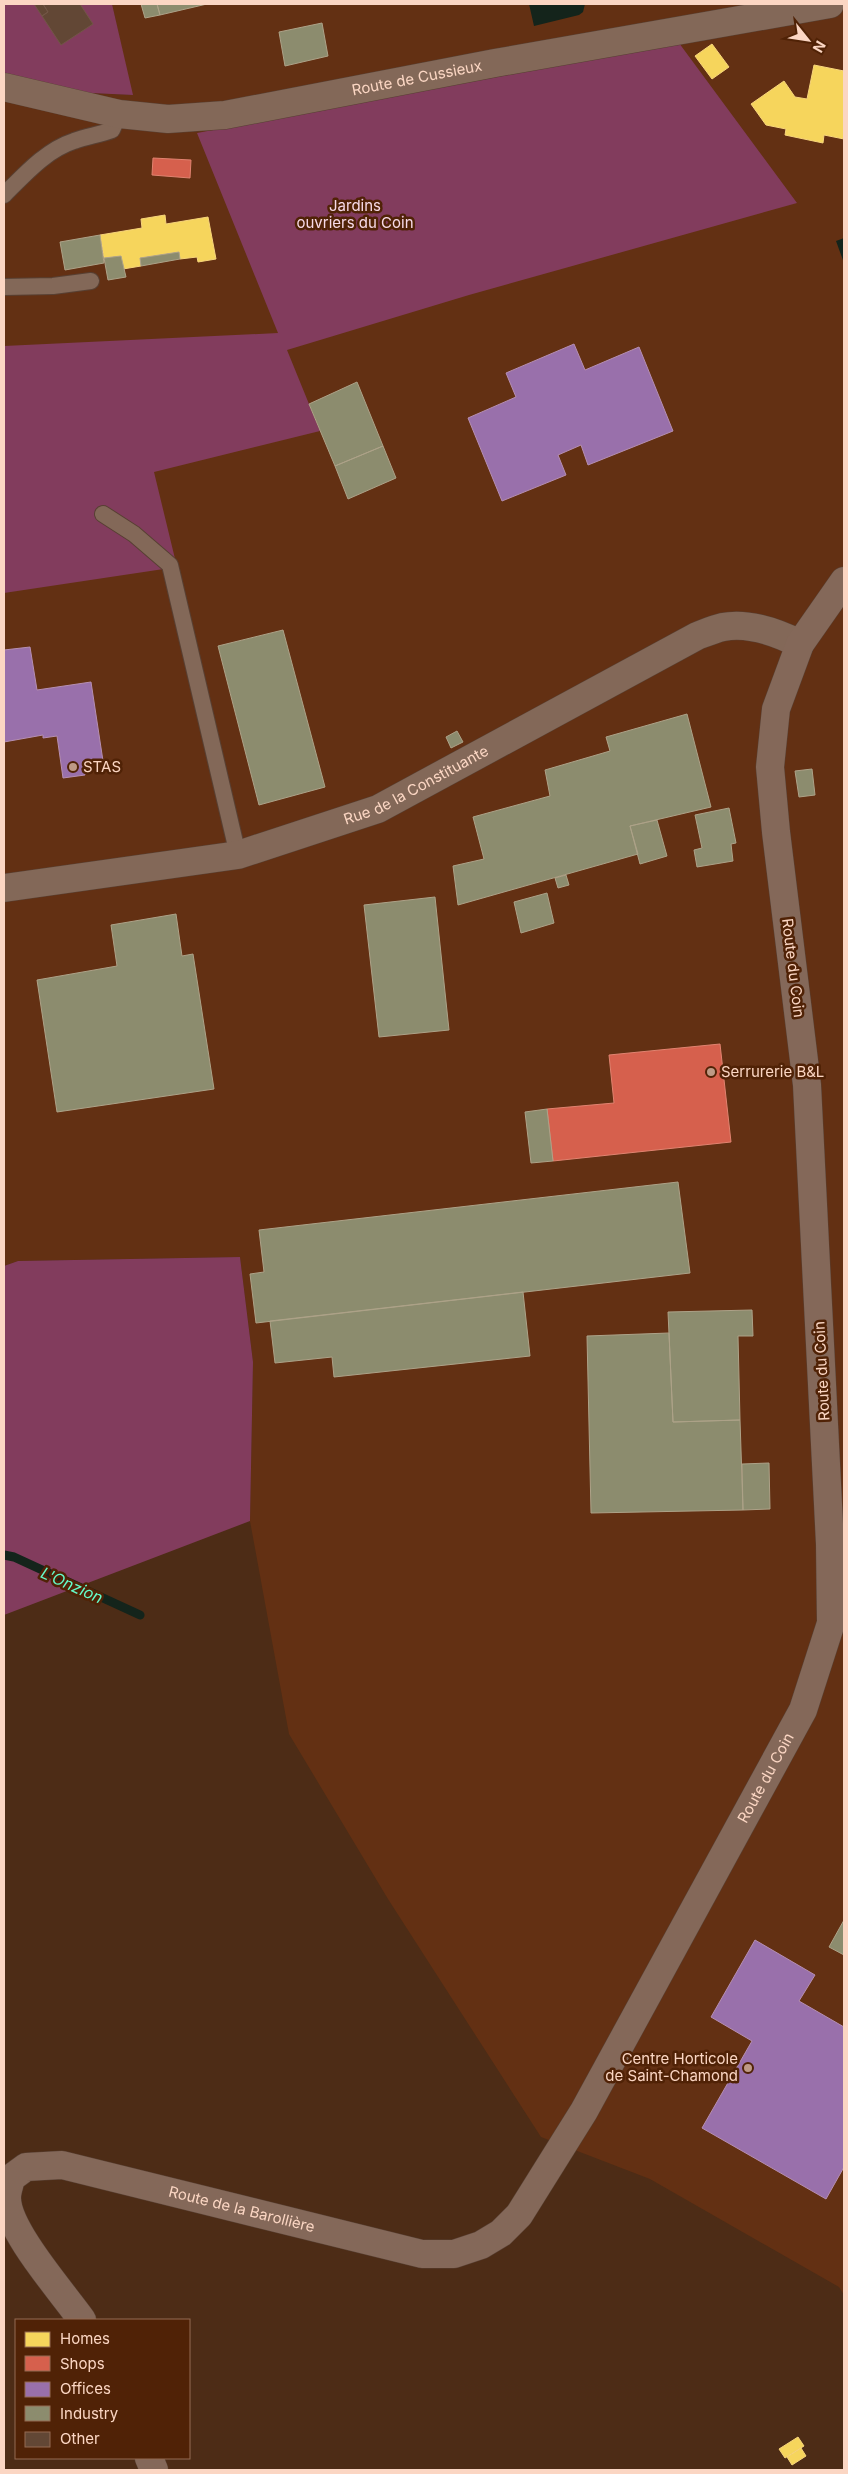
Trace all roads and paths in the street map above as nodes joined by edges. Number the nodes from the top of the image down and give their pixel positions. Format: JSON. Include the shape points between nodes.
{"nodes":[{"id":1,"x":821,"y":5,"type":"edge"},
{"id":2,"x":4,"y":87,"type":"edge"},
{"id":3,"x":118,"y":114,"type":"junction"},
{"id":4,"x":4,"y":195,"type":"edge"},
{"id":5,"x":91,"y":281,"type":"dead end"},
{"id":6,"x":4,"y":287,"type":"edge"},
{"id":7,"x":102,"y":514,"type":"dead end"},
{"id":8,"x":844,"y":581,"type":"edge"},
{"id":9,"x":800,"y":644,"type":"junction"},
{"id":10,"x":238,"y":855,"type":"junction"},
{"id":11,"x":4,"y":888,"type":"edge"},
{"id":12,"x":578,"y":2120,"type":"joint"},
{"id":13,"x":81,"y":2319,"type":"edge"}],
"edges":[{"from":1,"to":3,"type":"street","name":"Route de Cussieux","via":[[224,115],[168,119]]},
{"from":2,"to":3,"type":"street","name":"Route de Cussieux"},
{"from":3,"to":4,"type":"lane","via":[[112,130],[73,141],[56,150],[31,168]]},
{"from":5,"to":6,"type":"lane"},
{"from":7,"to":10,"type":"lane","via":[[134,534],[170,565]]},
{"from":8,"to":9,"type":"main road","name":"Route du Coin"},
{"from":9,"to":10,"type":"street","name":"Rue de la Constituante","via":[[748,627],[724,627],[697,636],[378,809]]},
{"from":9,"to":12,"type":"main road","name":"Route du Coin","via":[[776,710],[770,767],[808,1085],[831,1623],[803,1710]]},
{"from":10,"to":11,"type":"street","name":"Rue de la Constituante"},
{"from":12,"to":13,"type":"main road","name":"Route de la Barollière","via":[[520,2215],[481,2245],[454,2254],[422,2254],[62,2164],[26,2167],[11,2178],[7,2198],[11,2215],[21,2236]]}]}
